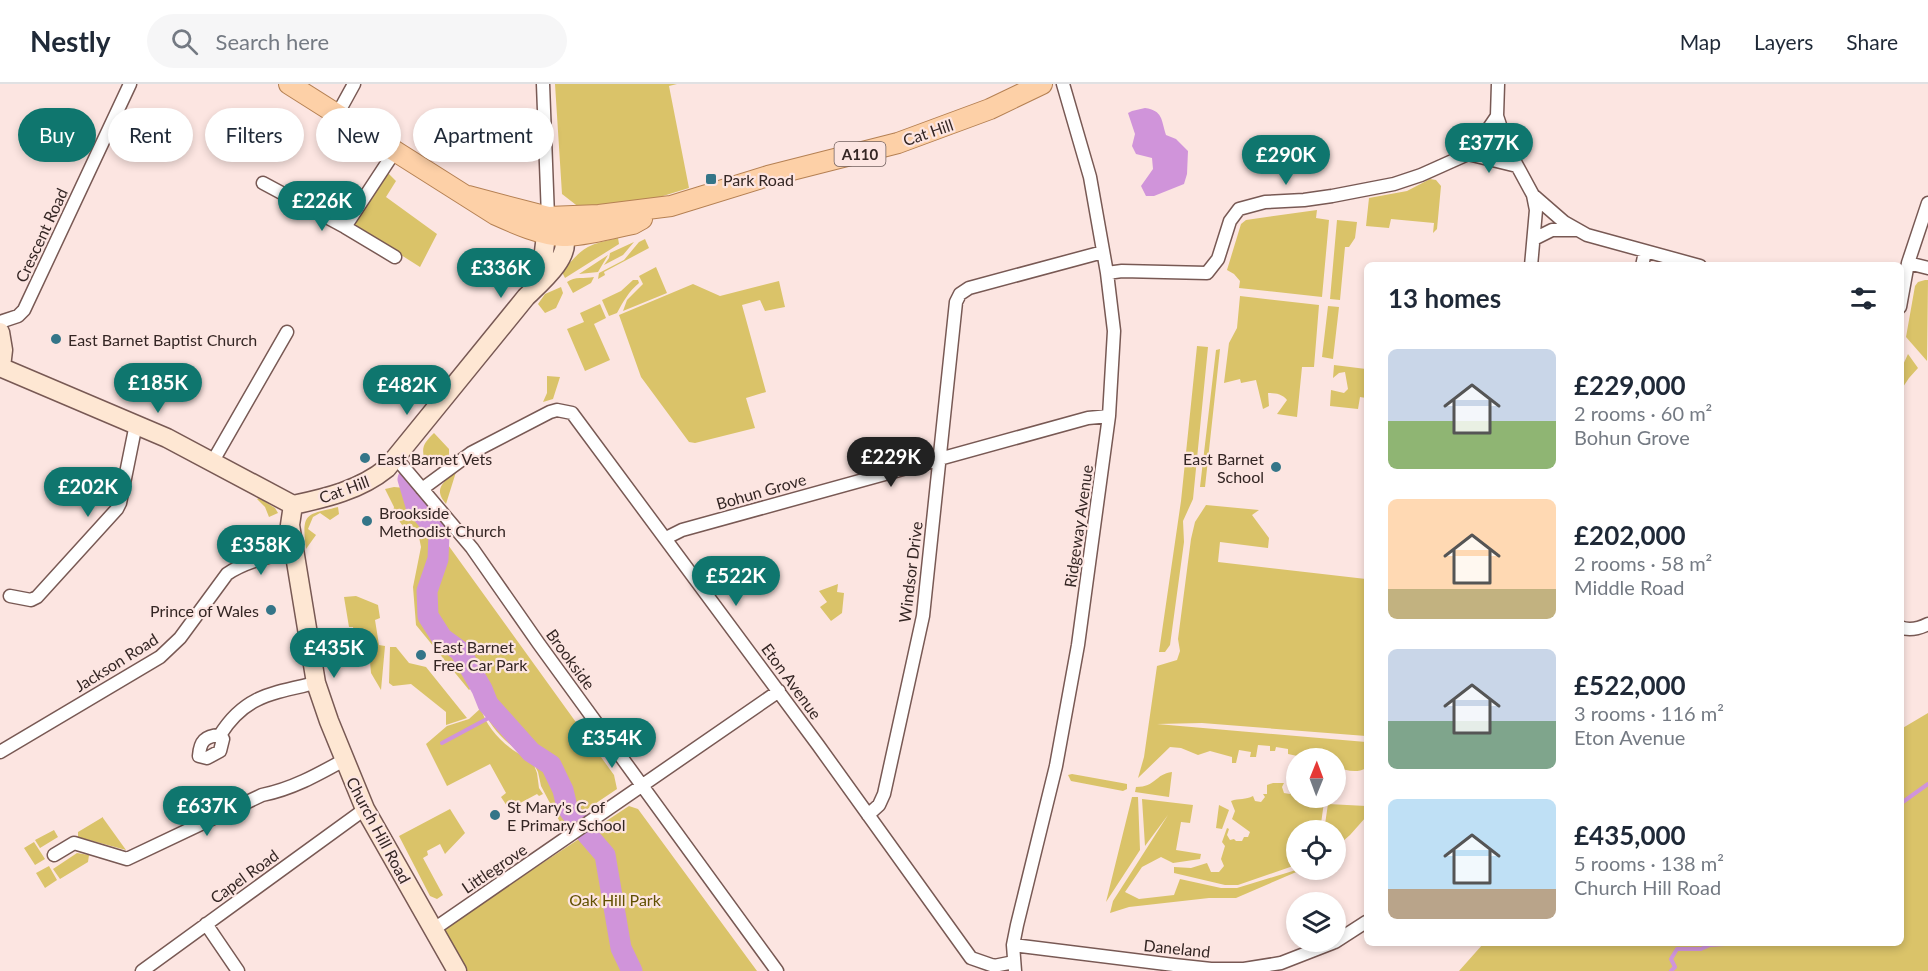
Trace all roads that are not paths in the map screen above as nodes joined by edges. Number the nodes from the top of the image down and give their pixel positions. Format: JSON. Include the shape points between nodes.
{"nodes":[{"id":1,"x":130,"y":84,"type":"edge"},
{"id":2,"x":289,"y":84,"type":"edge"},
{"id":3,"x":354,"y":84,"type":"edge"},
{"id":4,"x":543,"y":84,"type":"edge"},
{"id":5,"x":1042,"y":84,"type":"edge"},
{"id":6,"x":1063,"y":84,"type":"edge"},
{"id":7,"x":1498,"y":84,"type":"edge"},
{"id":8,"x":325,"y":108,"type":"edge"},
{"id":9,"x":341,"y":108,"type":"edge"},
{"id":10,"x":1497,"y":116,"type":"junction"},
{"id":11,"x":1468,"y":154,"type":"junction"},
{"id":12,"x":401,"y":155,"type":"edge"},
{"id":13,"x":388,"y":162,"type":"edge"},
{"id":14,"x":1517,"y":166,"type":"junction"},
{"id":15,"x":263,"y":183,"type":"dead end"},
{"id":16,"x":1533,"y":195,"type":"junction"},
{"id":17,"x":1928,"y":203,"type":"edge"},
{"id":18,"x":345,"y":227,"type":"junction"},
{"id":19,"x":553,"y":229,"type":"junction"},
{"id":20,"x":1576,"y":230,"type":"junction"},
{"id":21,"x":1534,"y":240,"type":"junction"},
{"id":22,"x":1103,"y":252,"type":"junction"},
{"id":23,"x":1645,"y":252,"type":"junction"},
{"id":24,"x":395,"y":257,"type":"dead end"},
{"id":25,"x":1531,"y":262,"type":"edge"},
{"id":26,"x":1643,"y":262,"type":"edge"},
{"id":27,"x":1684,"y":262,"type":"edge"},
{"id":28,"x":1908,"y":263,"type":"junction"},
{"id":29,"x":1928,"y":268,"type":"edge"},
{"id":30,"x":1107,"y":273,"type":"junction"},
{"id":31,"x":1904,"y":286,"type":"edge"},
{"id":32,"x":0,"y":322,"type":"edge"},
{"id":33,"x":0,"y":332,"type":"edge"},
{"id":34,"x":286,"y":332,"type":"dead end"},
{"id":35,"x":0,"y":369,"type":"edge"},
{"id":36,"x":1109,"y":416,"type":"junction"},
{"id":37,"x":136,"y":424,"type":"junction"},
{"id":38,"x":939,"y":459,"type":"junction"},
{"id":39,"x":213,"y":461,"type":"junction"},
{"id":40,"x":401,"y":464,"type":"junction"},
{"id":41,"x":418,"y":485,"type":"junction"},
{"id":42,"x":293,"y":505,"type":"junction"},
{"id":43,"x":666,"y":538,"type":"junction"},
{"id":44,"x":295,"y":551,"type":"junction"},
{"id":45,"x":10,"y":596,"type":"dead end"},
{"id":46,"x":1928,"y":624,"type":"edge"},
{"id":47,"x":1904,"y":629,"type":"edge"},
{"id":48,"x":316,"y":682,"type":"junction"},
{"id":49,"x":779,"y":691,"type":"junction"},
{"id":50,"x":220,"y":735,"type":"dead end"},
{"id":51,"x":0,"y":752,"type":"edge"},
{"id":52,"x":344,"y":760,"type":"junction"},
{"id":53,"x":642,"y":785,"type":"junction"},
{"id":54,"x":365,"y":809,"type":"junction"},
{"id":55,"x":868,"y":816,"type":"junction"},
{"id":56,"x":54,"y":855,"type":"dead end"},
{"id":57,"x":1364,"y":923,"type":"edge"},
{"id":58,"x":206,"y":924,"type":"junction"},
{"id":59,"x":434,"y":929,"type":"junction"},
{"id":60,"x":1346,"y":935,"type":"edge"},
{"id":61,"x":1013,"y":945,"type":"junction"},
{"id":62,"x":1309,"y":952,"type":"edge"},
{"id":63,"x":1015,"y":966,"type":"edge"},
{"id":64,"x":142,"y":971,"type":"edge"},
{"id":65,"x":238,"y":971,"type":"edge"},
{"id":66,"x":457,"y":971,"type":"edge"},
{"id":67,"x":777,"y":971,"type":"edge"}],
"edges":[{"from":1,"to":32,"type":"street","name":"Crescent Road","via":[[24,310]]},
{"from":2,"to":8,"type":"main road","number":"A110"},
{"from":3,"to":9,"type":"street"},
{"from":4,"to":19,"type":"street"},
{"from":5,"to":19,"type":"main road","name":"Cat Hill","number":"A110","via":[[990,109],[898,143],[671,206],[599,215]]},
{"from":6,"to":22,"type":"street","name":"Ridgeway Avenue","via":[[1089,177]]},
{"from":7,"to":10,"type":"street"},
{"from":10,"to":11,"type":"street"},
{"from":10,"to":14,"type":"street"},
{"from":11,"to":14,"type":"street"},
{"from":11,"to":30,"type":"street","via":[[1394,184],[1239,209],[1230,221],[1218,259],[1207,273]]},
{"from":12,"to":19,"type":"main road","number":"A110","via":[[468,196]]},
{"from":13,"to":18,"type":"street"},
{"from":14,"to":16,"type":"street"},
{"from":15,"to":18,"type":"street"},
{"from":16,"to":20,"type":"street"},
{"from":16,"to":21,"type":"street"},
{"from":17,"to":28,"type":"street"},
{"from":18,"to":24,"type":"street"},
{"from":19,"to":40,"type":"main road","name":"Cat Hill","via":[[565,245],[559,260],[446,398]]},
{"from":20,"to":21,"type":"street","via":[[1552,230]]},
{"from":20,"to":23,"type":"street"},
{"from":21,"to":25,"type":"street"},
{"from":22,"to":30,"type":"street","name":"Ridgeway Avenue"},
{"from":22,"to":38,"type":"street","name":"Windsor Drive","via":[[969,288],[960,294],[954,314]]},
{"from":23,"to":26,"type":"street"},
{"from":23,"to":27,"type":"street"},
{"from":28,"to":29,"type":"street"},
{"from":28,"to":31,"type":"street"},
{"from":30,"to":36,"type":"street","name":"Ridgeway Avenue","via":[[1114,331]]},
{"from":33,"to":35,"type":"main road"},
{"from":34,"to":39,"type":"street"},
{"from":35,"to":37,"type":"main road"},
{"from":36,"to":38,"type":"street","name":"Bohun Grove","via":[[1088,418]]},
{"from":36,"to":61,"type":"street","name":"Ridgeway Avenue","via":[[1076,656],[1054,773]]},
{"from":37,"to":39,"type":"main road"},
{"from":37,"to":45,"type":"street","via":[[117,509],[37,597],[31,600]]},
{"from":38,"to":43,"type":"street","name":"Bohun Grove","via":[[682,530]]},
{"from":38,"to":55,"type":"street","name":"Windsor Drive","via":[[921,627],[884,794]]},
{"from":39,"to":42,"type":"main road"},
{"from":40,"to":41,"type":"street","name":"Brookside"},
{"from":40,"to":42,"type":"main road","name":"Cat Hill","via":[[349,490]]},
{"from":41,"to":43,"type":"street","name":"Eton Avenue","via":[[550,412],[564,411],[577,418]]},
{"from":41,"to":53,"type":"street","name":"Brookside","via":[[472,548]]},
{"from":42,"to":44,"type":"main road","name":"Church Hill Road","via":[[290,525]]},
{"from":43,"to":49,"type":"street","name":"Eton Avenue"},
{"from":44,"to":48,"type":"main road","name":"Church Hill Road"},
{"from":44,"to":51,"type":"street","name":"Jackson Road","via":[[271,555],[227,574],[180,638],[160,657]]},
{"from":46,"to":47,"type":"street"},
{"from":48,"to":50,"type":"street","via":[[251,701]]},
{"from":48,"to":52,"type":"main road","name":"Church Hill Road"},
{"from":49,"to":53,"type":"street","name":"Littlegrove"},
{"from":49,"to":55,"type":"street","name":"Eton Avenue"},
{"from":52,"to":54,"type":"main road","name":"Church Hill Road"},
{"from":52,"to":56,"type":"street","via":[[308,780],[262,795],[127,859],[74,843]]},
{"from":53,"to":59,"type":"street","name":"Littlegrove"},
{"from":53,"to":67,"type":"street","name":"Brookside"},
{"from":54,"to":58,"type":"street","name":"Capel Road"},
{"from":54,"to":59,"type":"main road","name":"Church Hill Road"},
{"from":55,"to":63,"type":"street","name":"Eton Avenue","via":[[971,958],[994,966]]},
{"from":57,"to":60,"type":"street","name":"Daneland"},
{"from":58,"to":64,"type":"street","name":"Capel Road"},
{"from":58,"to":65,"type":"street"},
{"from":59,"to":66,"type":"main road","name":"Church Hill Road"},
{"from":61,"to":62,"type":"street","name":"Daneland","via":[[1211,969],[1281,963]]},
{"from":61,"to":63,"type":"street","name":"Ridgeway Avenue"}]}
